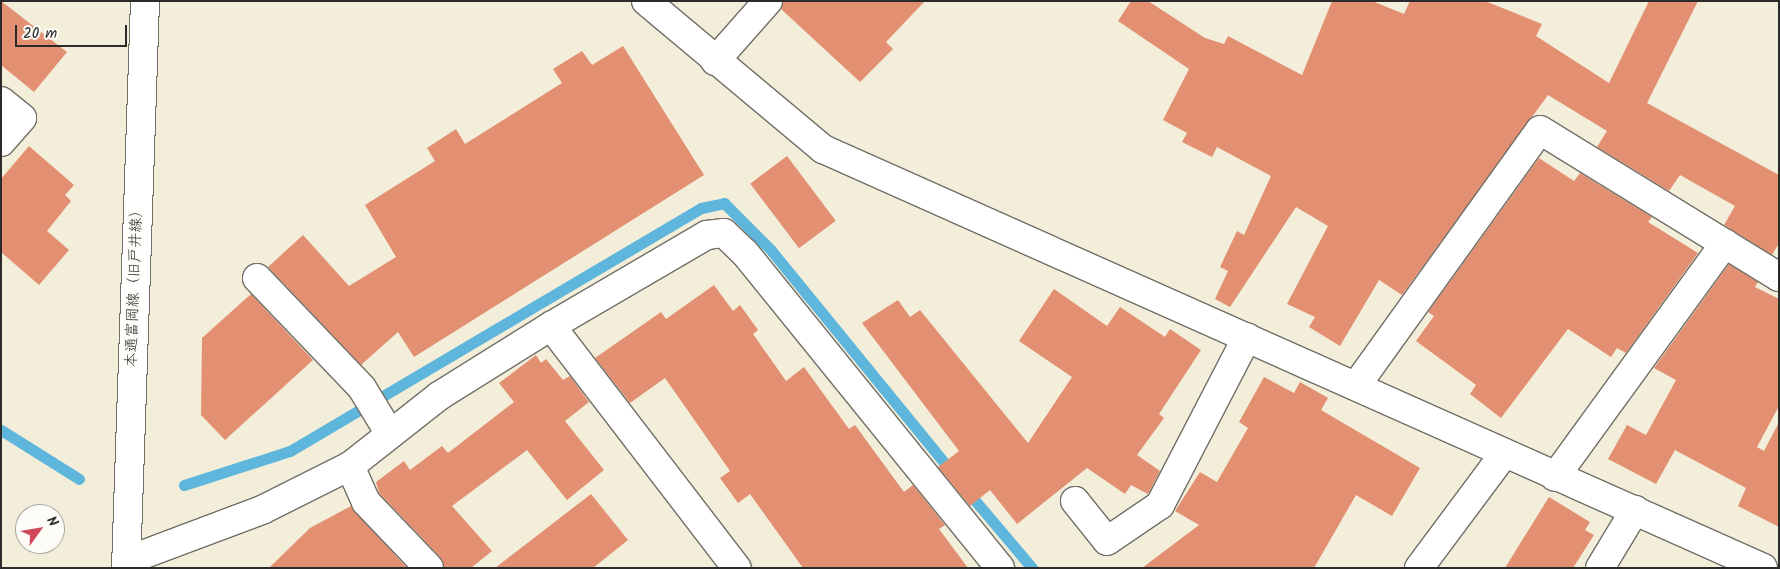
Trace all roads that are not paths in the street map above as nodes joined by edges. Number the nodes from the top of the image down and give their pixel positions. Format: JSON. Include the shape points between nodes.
{"nodes":[{"id":1,"x":145,"y":1,"type":"edge"},
{"id":2,"x":646,"y":1,"type":"edge"},
{"id":3,"x":768,"y":1,"type":"edge"},
{"id":4,"x":715,"y":61,"type":"junction"},
{"id":5,"x":1,"y":102,"type":"edge"},
{"id":6,"x":1,"y":142,"type":"edge"},
{"id":7,"x":1725,"y":244,"type":"junction"},
{"id":8,"x":1779,"y":277,"type":"edge"},
{"id":9,"x":257,"y":278,"type":"dead end"},
{"id":10,"x":551,"y":326,"type":"junction"},
{"id":11,"x":1247,"y":337,"type":"junction"},
{"id":12,"x":1356,"y":386,"type":"junction"},
{"id":13,"x":387,"y":429,"type":"junction"},
{"id":14,"x":1504,"y":454,"type":"junction"},
{"id":15,"x":350,"y":466,"type":"junction"},
{"id":16,"x":1555,"y":477,"type":"junction"},
{"id":17,"x":1075,"y":501,"type":"dead end"},
{"id":18,"x":1635,"y":510,"type":"junction"},
{"id":19,"x":126,"y":564,"type":"edge"},
{"id":20,"x":429,"y":568,"type":"edge"},
{"id":21,"x":737,"y":568,"type":"edge"},
{"id":22,"x":1000,"y":568,"type":"edge"},
{"id":23,"x":1419,"y":568,"type":"edge"},
{"id":24,"x":1600,"y":568,"type":"edge"},
{"id":25,"x":1763,"y":568,"type":"edge"}],
"edges":[{"from":1,"to":19,"type":"street","name":"本通富岡線（旧戸井線）"},
{"from":2,"to":4,"type":"street"},
{"from":3,"to":4,"type":"street"},
{"from":4,"to":11,"type":"street","via":[[822,148]]},
{"from":5,"to":6,"type":"street","via":[[22,118]]},
{"from":7,"to":8,"type":"street"},
{"from":7,"to":12,"type":"street","via":[[1540,130]]},
{"from":7,"to":16,"type":"street"},
{"from":9,"to":13,"type":"street","via":[[362,388]]},
{"from":10,"to":13,"type":"street"},
{"from":10,"to":21,"type":"street"},
{"from":10,"to":22,"type":"street","via":[[707,235],[724,233],[745,253]]},
{"from":11,"to":12,"type":"street"},
{"from":11,"to":17,"type":"street","via":[[1160,505],[1107,541]]},
{"from":12,"to":14,"type":"street"},
{"from":13,"to":15,"type":"street"},
{"from":14,"to":16,"type":"street"},
{"from":14,"to":23,"type":"street"},
{"from":15,"to":19,"type":"street","via":[[264,509]]},
{"from":15,"to":20,"type":"street","via":[[366,502]]},
{"from":16,"to":18,"type":"street"},
{"from":18,"to":24,"type":"street"},
{"from":18,"to":25,"type":"street"}]}
